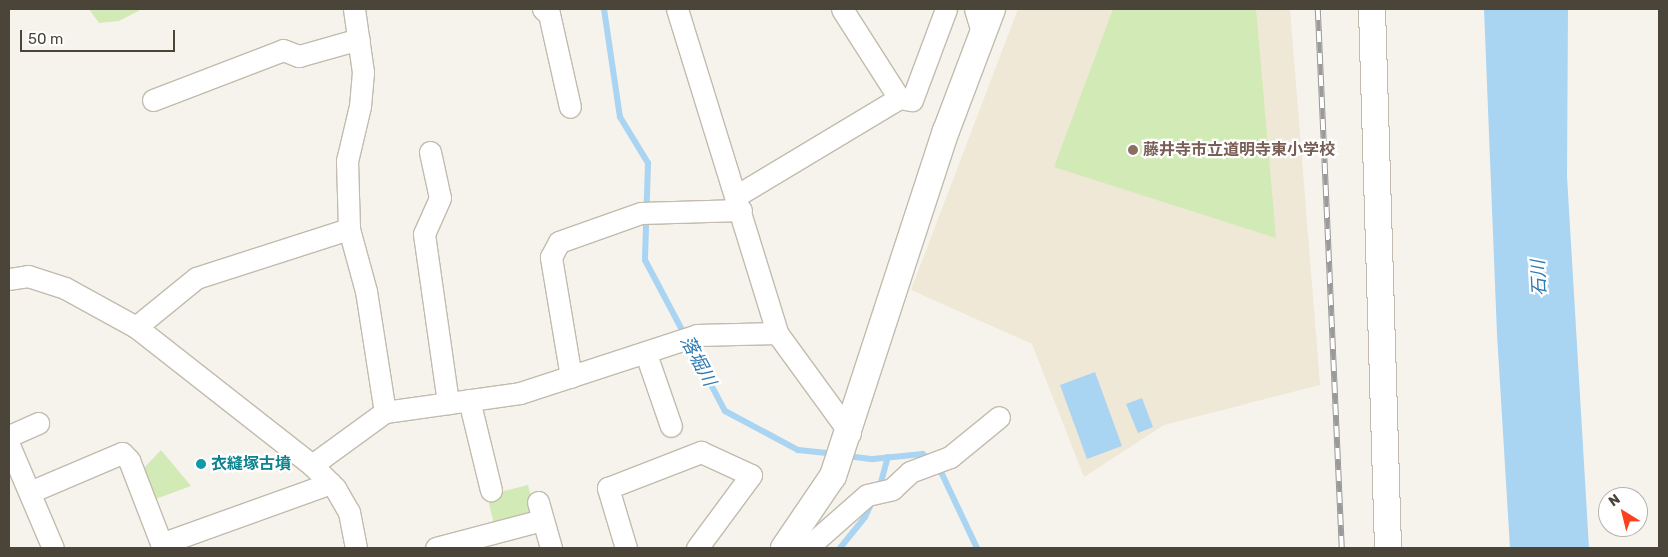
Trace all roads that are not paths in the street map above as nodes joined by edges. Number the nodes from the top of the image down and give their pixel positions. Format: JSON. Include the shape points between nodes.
{"nodes":[{"id":1,"x":354,"y":9,"type":"edge"},
{"id":2,"x":542,"y":9,"type":"edge"},
{"id":3,"x":677,"y":9,"type":"edge"},
{"id":4,"x":842,"y":9,"type":"edge"},
{"id":5,"x":946,"y":9,"type":"edge"},
{"id":6,"x":975,"y":9,"type":"edge"},
{"id":7,"x":992,"y":9,"type":"edge"},
{"id":8,"x":1372,"y":9,"type":"edge"},
{"id":9,"x":982,"y":35,"type":"junction"},
{"id":10,"x":359,"y":39,"type":"junction"},
{"id":11,"x":899,"y":98,"type":"junction"},
{"id":12,"x":153,"y":100,"type":"dead end"},
{"id":13,"x":570,"y":107,"type":"dead end"},
{"id":14,"x":430,"y":152,"type":"dead end"},
{"id":15,"x":738,"y":203,"type":"junction"},
{"id":16,"x":349,"y":229,"type":"junction"},
{"id":17,"x":9,"y":279,"type":"edge"},
{"id":18,"x":136,"y":327,"type":"junction"},
{"id":19,"x":777,"y":333,"type":"junction"},
{"id":20,"x":646,"y":354,"type":"junction"},
{"id":21,"x":571,"y":377,"type":"junction"},
{"id":22,"x":469,"y":400,"type":"junction"},
{"id":23,"x":448,"y":403,"type":"junction"},
{"id":24,"x":385,"y":412,"type":"junction"},
{"id":25,"x":1000,"y":417,"type":"dead end"},
{"id":26,"x":38,"y":423,"type":"dead end"},
{"id":27,"x":671,"y":426,"type":"dead end"},
{"id":28,"x":850,"y":433,"type":"junction"},
{"id":29,"x":9,"y":436,"type":"edge"},
{"id":30,"x":9,"y":445,"type":"edge"},
{"id":31,"x":312,"y":465,"type":"junction"},
{"id":32,"x":330,"y":483,"type":"junction"},
{"id":33,"x":491,"y":490,"type":"dead end"},
{"id":34,"x":30,"y":492,"type":"junction"},
{"id":35,"x":799,"y":544,"type":"edge"},
{"id":36,"x":461,"y":545,"type":"edge"},
{"id":37,"x":162,"y":546,"type":"edge"},
{"id":38,"x":53,"y":548,"type":"edge"},
{"id":39,"x":356,"y":548,"type":"edge"},
{"id":40,"x":436,"y":548,"type":"edge"},
{"id":41,"x":551,"y":548,"type":"edge"},
{"id":42,"x":626,"y":548,"type":"edge"},
{"id":43,"x":697,"y":548,"type":"edge"},
{"id":44,"x":1388,"y":548,"type":"edge"}],
"edges":[{"from":1,"to":10,"type":"street"},
{"from":2,"to":13,"type":"street","via":[[549,14]]},
{"from":3,"to":15,"type":"street"},
{"from":4,"to":11,"type":"street"},
{"from":5,"to":11,"type":"street","via":[[912,100]]},
{"from":6,"to":9,"type":"street"},
{"from":7,"to":9,"type":"street"},
{"from":8,"to":44,"type":"street"},
{"from":9,"to":28,"type":"street","via":[[942,129]]},
{"from":10,"to":12,"type":"street","via":[[299,56],[284,50]]},
{"from":10,"to":16,"type":"street","via":[[362,72],[360,106],[347,161]]},
{"from":11,"to":15,"type":"street"},
{"from":14,"to":23,"type":"street","via":[[440,198],[424,234]]},
{"from":15,"to":19,"type":"street"},
{"from":15,"to":21,"type":"street","via":[[641,213],[559,242],[551,257]]},
{"from":16,"to":18,"type":"street","via":[[196,278]]},
{"from":16,"to":24,"type":"street","via":[[366,291]]},
{"from":17,"to":18,"type":"street","via":[[28,276],[65,288]]},
{"from":18,"to":31,"type":"street"},
{"from":19,"to":20,"type":"street","via":[[689,339]]},
{"from":19,"to":28,"type":"street"},
{"from":20,"to":21,"type":"street"},
{"from":20,"to":27,"type":"street"},
{"from":21,"to":22,"type":"street","via":[[520,393]]},
{"from":22,"to":23,"type":"street"},
{"from":22,"to":33,"type":"street"},
{"from":23,"to":24,"type":"street"},
{"from":24,"to":31,"type":"street"},
{"from":25,"to":35,"type":"street","via":[[950,457],[910,472],[892,489],[867,495]]},
{"from":26,"to":29,"type":"street"},
{"from":28,"to":35,"type":"street","via":[[833,476]]},
{"from":30,"to":34,"type":"street"},
{"from":31,"to":32,"type":"street"},
{"from":32,"to":37,"type":"street"},
{"from":32,"to":39,"type":"street","via":[[349,512]]},
{"from":34,"to":37,"type":"street","via":[[122,453],[129,460]]},
{"from":34,"to":38,"type":"street"},
{"from":36,"to":40,"type":"street"},
{"from":36,"to":41,"type":"street","via":[[540,511]]},
{"from":42,"to":43,"type":"street","via":[[608,488],[701,452],[751,474]]}]}
